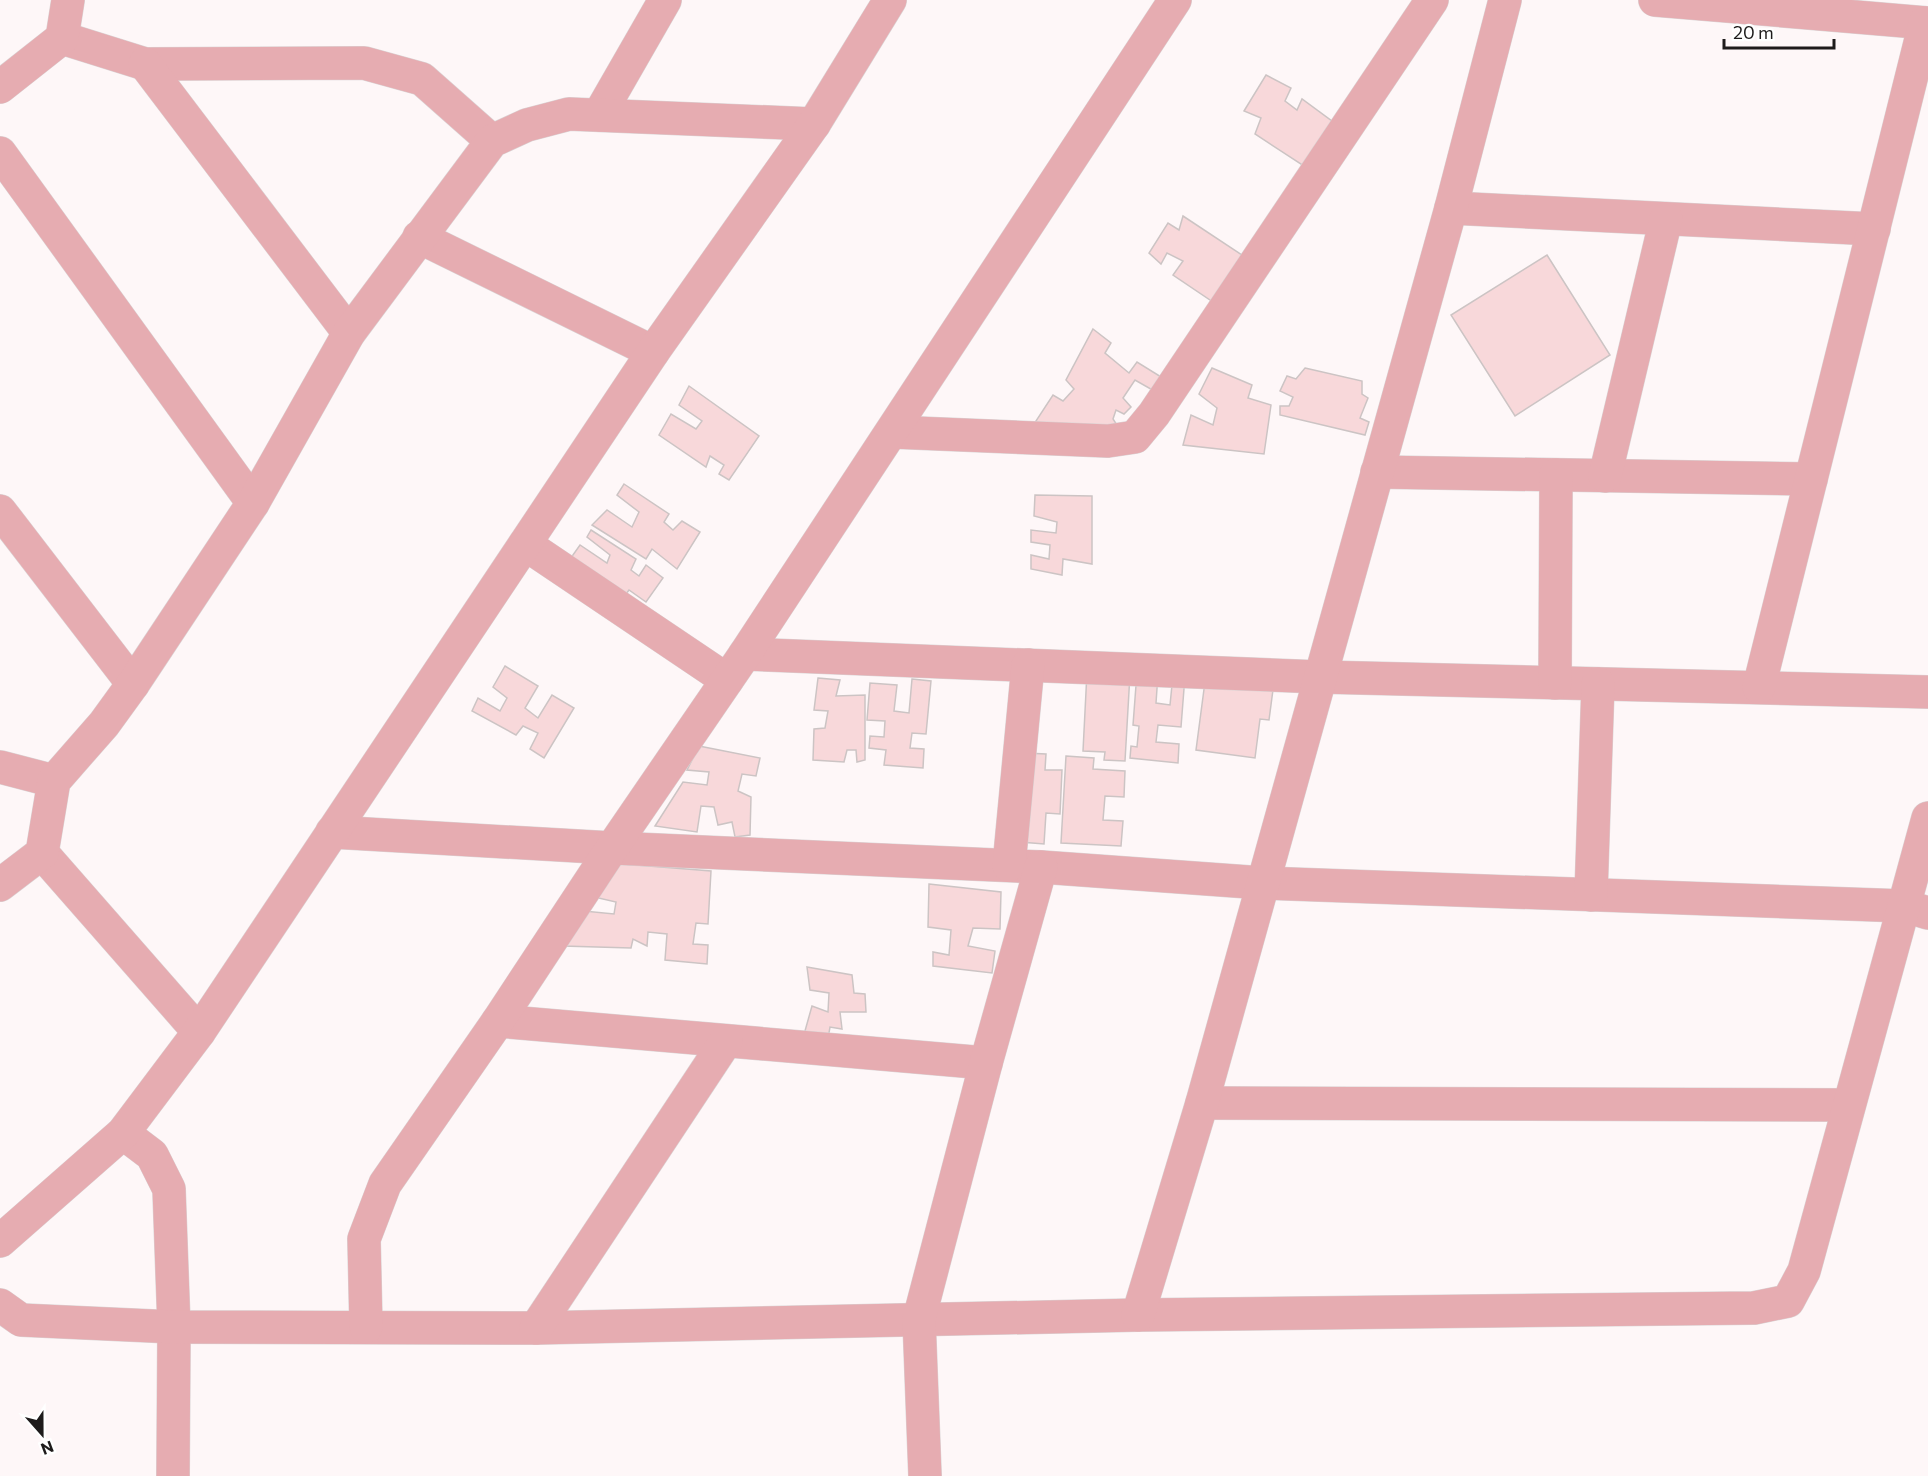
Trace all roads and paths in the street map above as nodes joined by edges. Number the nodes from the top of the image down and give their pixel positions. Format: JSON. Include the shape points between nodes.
{"nodes":[{"id":1,"x":68,"y":0,"type":"edge"},
{"id":2,"x":665,"y":0,"type":"edge"},
{"id":3,"x":890,"y":0,"type":"edge"},
{"id":4,"x":1175,"y":0,"type":"edge"},
{"id":5,"x":1432,"y":0,"type":"edge"},
{"id":6,"x":1505,"y":0,"type":"edge"},
{"id":7,"x":1655,"y":0,"type":"edge"},
{"id":8,"x":1926,"y":23,"type":"edge"},
{"id":9,"x":62,"y":38,"type":"junction"},
{"id":10,"x":146,"y":64,"type":"junction"},
{"id":11,"x":0,"y":87,"type":"edge"},
{"id":12,"x":598,"y":115,"type":"junction"},
{"id":13,"x":814,"y":124,"type":"junction"},
{"id":14,"x":492,"y":141,"type":"junction"},
{"id":15,"x":0,"y":153,"type":"edge"},
{"id":16,"x":1451,"y":208,"type":"junction"},
{"id":17,"x":1666,"y":219,"type":"junction"},
{"id":18,"x":1874,"y":229,"type":"junction"},
{"id":19,"x":419,"y":237,"type":"junction"},
{"id":20,"x":349,"y":333,"type":"junction"},
{"id":21,"x":653,"y":352,"type":"junction"},
{"id":22,"x":892,"y":432,"type":"junction"},
{"id":23,"x":1377,"y":472,"type":"junction"},
{"id":24,"x":1556,"y":475,"type":"junction"},
{"id":25,"x":1605,"y":476,"type":"junction"},
{"id":26,"x":1811,"y":479,"type":"junction"},
{"id":27,"x":253,"y":503,"type":"junction"},
{"id":28,"x":0,"y":511,"type":"edge"},
{"id":29,"x":525,"y":544,"type":"junction"},
{"id":30,"x":1028,"y":665,"type":"junction"},
{"id":31,"x":736,"y":667,"type":"junction"},
{"id":32,"x":1320,"y":677,"type":"junction"},
{"id":33,"x":1555,"y":683,"type":"junction"},
{"id":34,"x":133,"y":684,"type":"junction"},
{"id":35,"x":1599,"y":684,"type":"junction"},
{"id":36,"x":1759,"y":687,"type":"junction"},
{"id":37,"x":1928,"y":692,"type":"edge"},
{"id":38,"x":0,"y":767,"type":"edge"},
{"id":39,"x":54,"y":782,"type":"junction"},
{"id":40,"x":1928,"y":818,"type":"edge"},
{"id":41,"x":332,"y":832,"type":"junction"},
{"id":42,"x":612,"y":848,"type":"junction"},
{"id":43,"x":42,"y":853,"type":"junction"},
{"id":44,"x":1025,"y":866,"type":"junction"},
{"id":45,"x":1263,"y":883,"type":"junction"},
{"id":46,"x":0,"y":885,"type":"edge"},
{"id":47,"x":1591,"y":895,"type":"junction"},
{"id":48,"x":1916,"y":909,"type":"edge"},
{"id":49,"x":498,"y":1021,"type":"junction"},
{"id":50,"x":199,"y":1032,"type":"junction"},
{"id":51,"x":726,"y":1041,"type":"junction"},
{"id":52,"x":986,"y":1063,"type":"junction"},
{"id":53,"x":1202,"y":1103,"type":"junction"},
{"id":54,"x":1849,"y":1105,"type":"junction"},
{"id":55,"x":123,"y":1133,"type":"junction"},
{"id":56,"x":0,"y":1241,"type":"edge"},
{"id":57,"x":0,"y":1305,"type":"edge"},
{"id":58,"x":1138,"y":1315,"type":"junction"},
{"id":59,"x":919,"y":1319,"type":"junction"},
{"id":60,"x":174,"y":1327,"type":"junction"},
{"id":61,"x":366,"y":1327,"type":"junction"},
{"id":62,"x":536,"y":1328,"type":"junction"},
{"id":63,"x":173,"y":1476,"type":"edge"},
{"id":64,"x":925,"y":1476,"type":"edge"}],
"edges":[{"from":1,"to":9,"type":"street"},
{"from":2,"to":12,"type":"street"},
{"from":3,"to":13,"type":"street"},
{"from":4,"to":22,"type":"street"},
{"from":5,"to":22,"type":"street","via":[[1135,437],[1108,441]]},
{"from":6,"to":16,"type":"street"},
{"from":7,"to":8,"type":"street"},
{"from":8,"to":18,"type":"street"},
{"from":9,"to":10,"type":"street"},
{"from":9,"to":11,"type":"street"},
{"from":10,"to":14,"type":"street","via":[[364,63],[422,79]]},
{"from":10,"to":20,"type":"street"},
{"from":12,"to":13,"type":"street"},
{"from":12,"to":14,"type":"street","via":[[569,114],[527,125]]},
{"from":13,"to":21,"type":"street"},
{"from":14,"to":19,"type":"street"},
{"from":15,"to":27,"type":"street"},
{"from":16,"to":17,"type":"street"},
{"from":16,"to":23,"type":"street"},
{"from":17,"to":18,"type":"street"},
{"from":17,"to":25,"type":"street"},
{"from":18,"to":26,"type":"street"},
{"from":19,"to":20,"type":"street"},
{"from":19,"to":21,"type":"street"},
{"from":20,"to":27,"type":"street"},
{"from":21,"to":29,"type":"street"},
{"from":22,"to":31,"type":"street"},
{"from":23,"to":24,"type":"street"},
{"from":23,"to":32,"type":"street"},
{"from":24,"to":25,"type":"street"},
{"from":24,"to":33,"type":"street"},
{"from":25,"to":26,"type":"street"},
{"from":26,"to":36,"type":"street"},
{"from":27,"to":34,"type":"street"},
{"from":28,"to":34,"type":"street"},
{"from":29,"to":31,"type":"street"},
{"from":29,"to":41,"type":"street"},
{"from":30,"to":31,"type":"street"},
{"from":30,"to":32,"type":"street"},
{"from":30,"to":44,"type":"street"},
{"from":31,"to":42,"type":"street"},
{"from":32,"to":33,"type":"street"},
{"from":32,"to":45,"type":"street"},
{"from":33,"to":35,"type":"street"},
{"from":34,"to":39,"type":"street"},
{"from":35,"to":36,"type":"street"},
{"from":35,"to":47,"type":"street"},
{"from":36,"to":37,"type":"street"},
{"from":38,"to":39,"type":"street"},
{"from":39,"to":43,"type":"street"},
{"from":40,"to":48,"type":"street"},
{"from":41,"to":42,"type":"street"},
{"from":41,"to":50,"type":"street"},
{"from":42,"to":44,"type":"street"},
{"from":42,"to":49,"type":"street"},
{"from":43,"to":46,"type":"street"},
{"from":43,"to":50,"type":"street"},
{"from":44,"to":45,"type":"street"},
{"from":44,"to":52,"type":"street"},
{"from":45,"to":47,"type":"street"},
{"from":45,"to":53,"type":"street"},
{"from":47,"to":48,"type":"street"},
{"from":48,"to":54,"type":"street"},
{"from":49,"to":51,"type":"street"},
{"from":49,"to":61,"type":"street","via":[[386,1184],[364,1239]]},
{"from":50,"to":55,"type":"street"},
{"from":51,"to":52,"type":"street"},
{"from":51,"to":62,"type":"street"},
{"from":52,"to":59,"type":"street"},
{"from":53,"to":54,"type":"street"},
{"from":53,"to":58,"type":"street"},
{"from":54,"to":58,"type":"street","via":[[1804,1271],[1788,1301],[1754,1308]]},
{"from":55,"to":56,"type":"street"},
{"from":55,"to":60,"type":"street","via":[[152,1155],[169,1189]]},
{"from":57,"to":60,"type":"street","via":[[21,1320]]},
{"from":58,"to":59,"type":"street"},
{"from":59,"to":62,"type":"street"},
{"from":59,"to":64,"type":"street"},
{"from":60,"to":61,"type":"street"},
{"from":60,"to":63,"type":"street"},
{"from":61,"to":62,"type":"street"}]}
